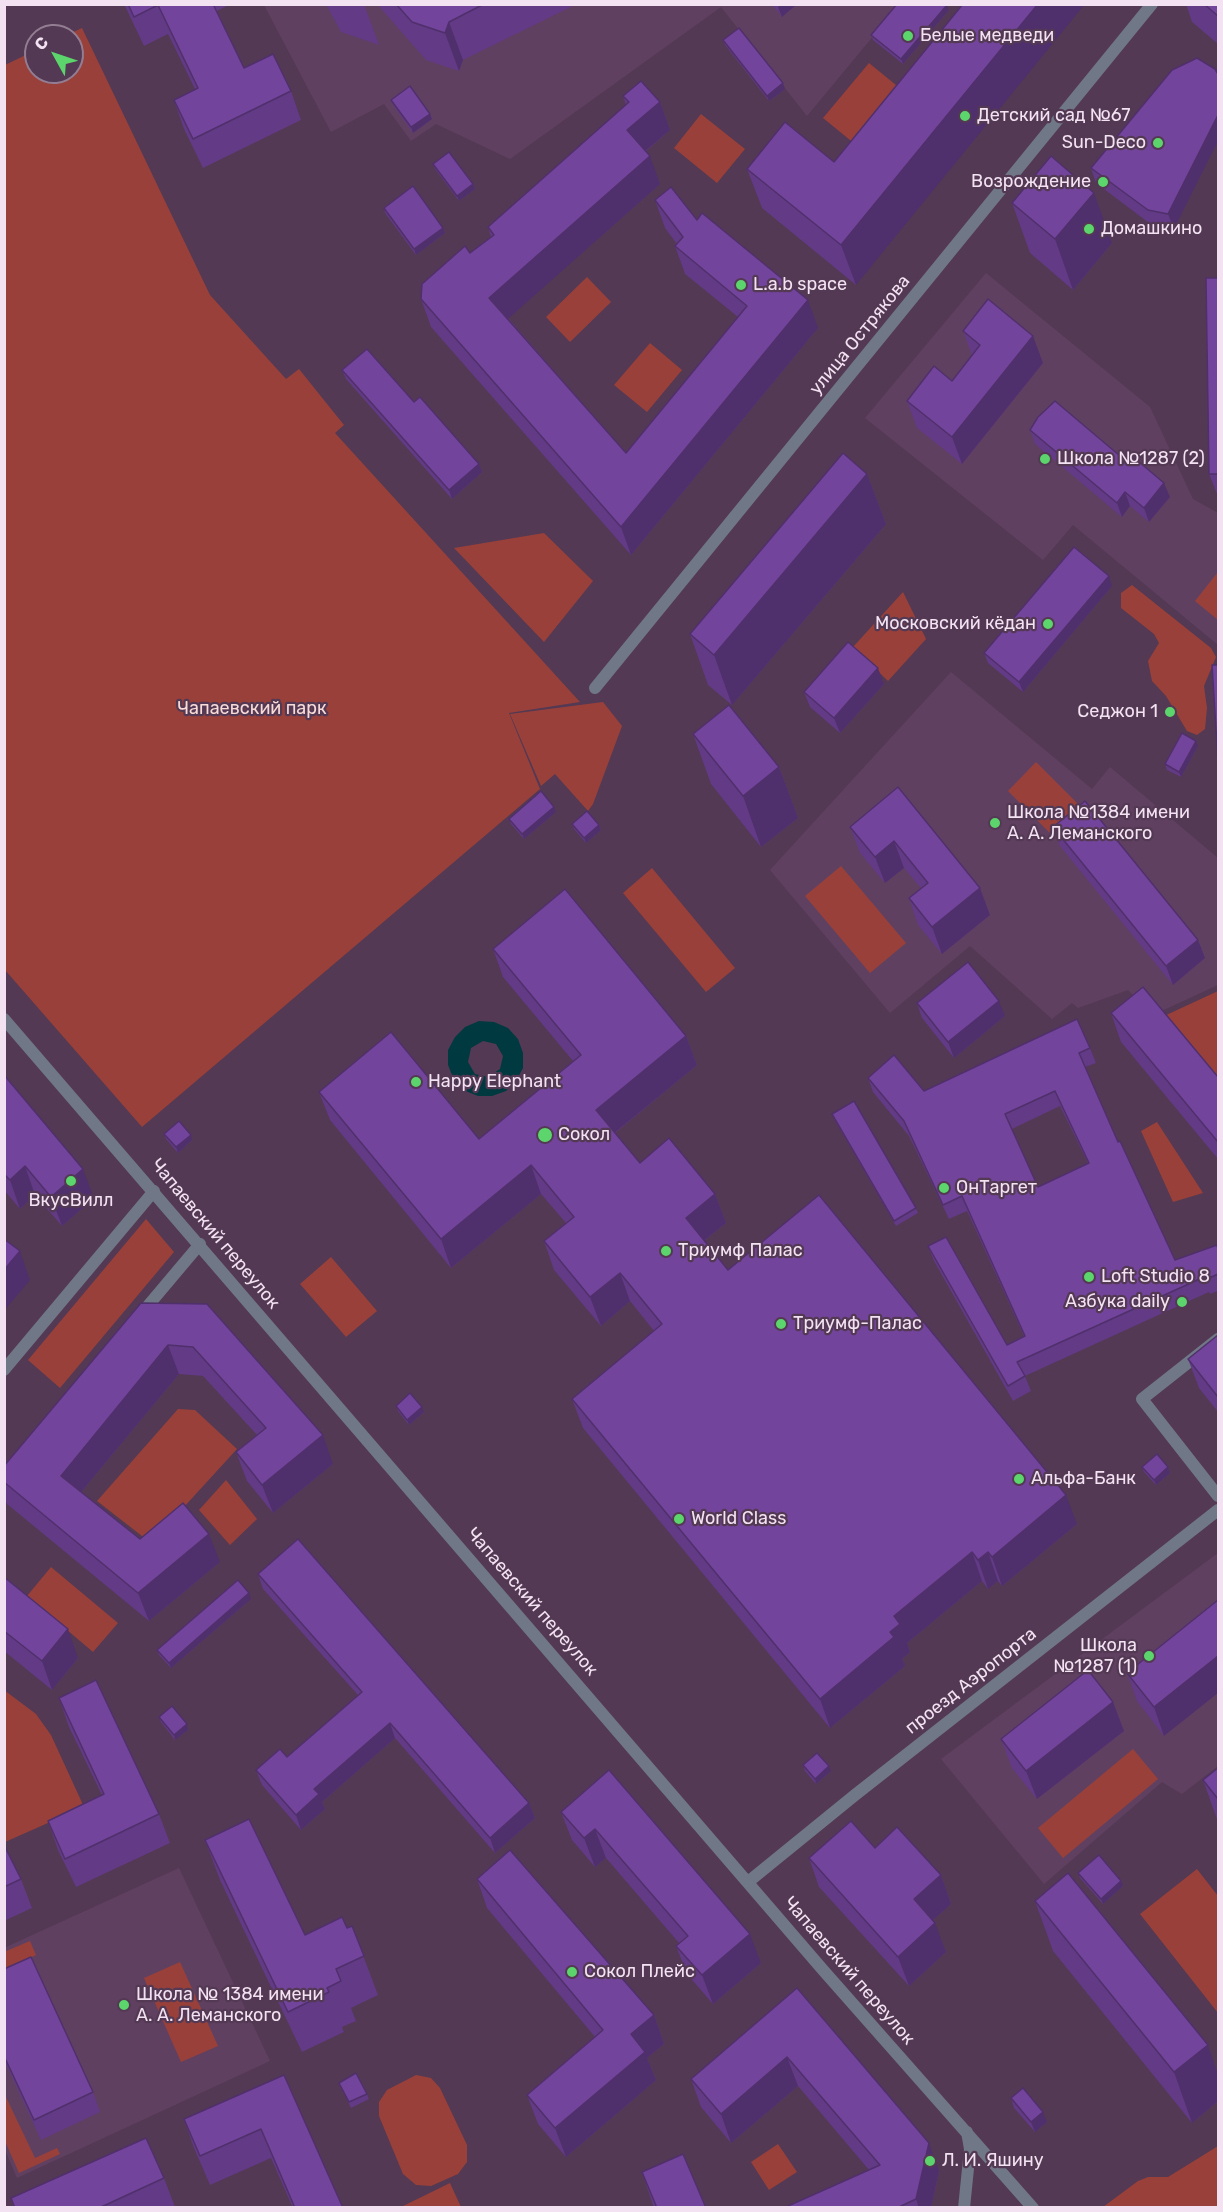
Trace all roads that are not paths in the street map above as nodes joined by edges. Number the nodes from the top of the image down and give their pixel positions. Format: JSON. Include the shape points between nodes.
{"nodes":[{"id":1,"x":1152,"y":4,"type":"edge"},
{"id":2,"x":595,"y":688,"type":"dead end"},
{"id":3,"x":4,"y":1019,"type":"edge"},
{"id":4,"x":154,"y":1191,"type":"junction"},
{"id":5,"x":200,"y":1244,"type":"junction"},
{"id":6,"x":134,"y":1321,"type":"edge"},
{"id":7,"x":1218,"y":1339,"type":"edge"},
{"id":8,"x":4,"y":1370,"type":"edge"},
{"id":9,"x":1218,"y":1496,"type":"edge"},
{"id":10,"x":1218,"y":1510,"type":"edge"},
{"id":11,"x":748,"y":1882,"type":"junction"},
{"id":12,"x":967,"y":2131,"type":"junction"},
{"id":13,"x":964,"y":2208,"type":"edge"},
{"id":14,"x":1033,"y":2208,"type":"edge"}],
"edges":[{"from":1,"to":2,"type":"street","name":"улица Острякова"},
{"from":3,"to":4,"type":"street","name":"Чапаевский переулок"},
{"from":4,"to":5,"type":"street","name":"Чапаевский переулок"},
{"from":4,"to":8,"type":"street"},
{"from":5,"to":6,"type":"street"},
{"from":5,"to":11,"type":"street","name":"Чапаевский переулок"},
{"from":7,"to":9,"type":"street","via":[[1142,1400]]},
{"from":10,"to":11,"type":"street","name":"проезд Аэропорта"},
{"from":11,"to":12,"type":"street","name":"Чапаевский переулок"},
{"from":12,"to":13,"type":"street","via":[[970,2149]]},
{"from":12,"to":14,"type":"street","name":"Чапаевский переулок"}]}
